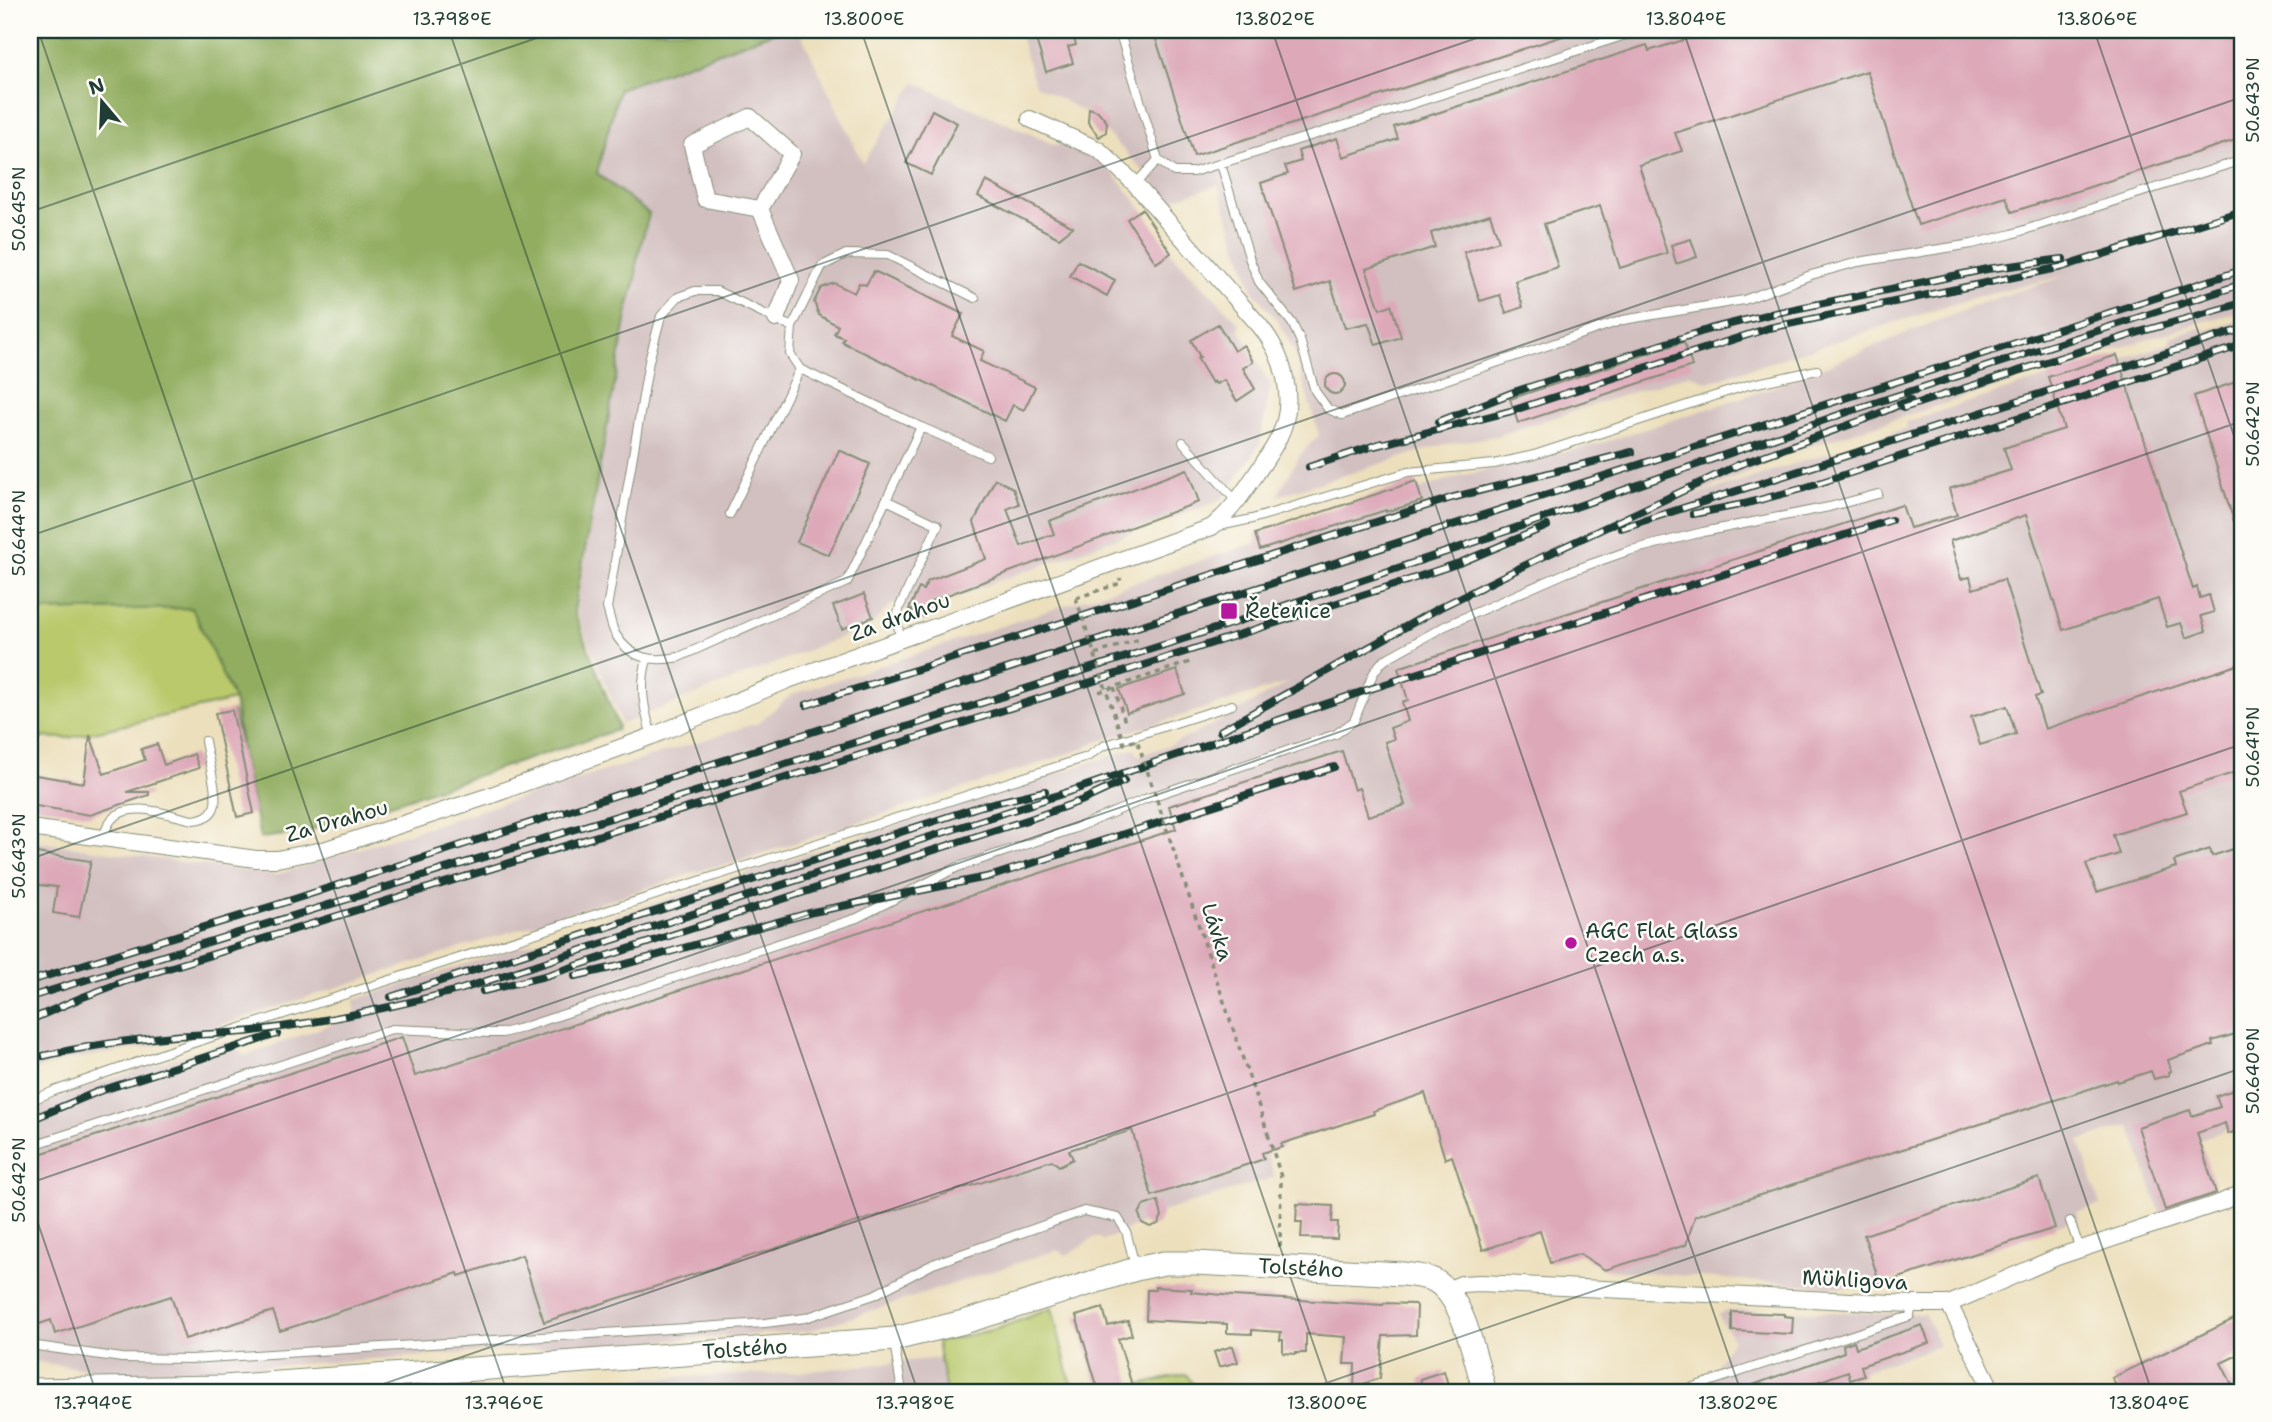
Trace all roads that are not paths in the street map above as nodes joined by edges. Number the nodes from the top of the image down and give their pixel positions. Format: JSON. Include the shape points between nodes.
{"nodes":[{"id":1,"x":1119,"y":30,"type":"edge"},
{"id":2,"x":1641,"y":30,"type":"edge"},
{"id":3,"x":1030,"y":119,"type":"dead end"},
{"id":4,"x":1158,"y":160,"type":"junction"},
{"id":5,"x":2242,"y":160,"type":"edge"},
{"id":6,"x":1221,"y":164,"type":"junction"},
{"id":7,"x":1135,"y":184,"type":"junction"},
{"id":8,"x":760,"y":209,"type":"junction"},
{"id":9,"x":975,"y":298,"type":"dead end"},
{"id":10,"x":776,"y":319,"type":"junction"},
{"id":11,"x":792,"y":327,"type":"junction"},
{"id":12,"x":800,"y":369,"type":"junction"},
{"id":13,"x":1817,"y":370,"type":"dead end"},
{"id":14,"x":920,"y":427,"type":"junction"},
{"id":15,"x":1183,"y":442,"type":"dead end"},
{"id":16,"x":988,"y":456,"type":"dead end"},
{"id":17,"x":1878,"y":494,"type":"dead end"},
{"id":18,"x":886,"y":500,"type":"junction"},
{"id":19,"x":1237,"y":502,"type":"junction"},
{"id":20,"x":730,"y":514,"type":"dead end"},
{"id":21,"x":1212,"y":527,"type":"junction"},
{"id":22,"x":900,"y":639,"type":"junction"},
{"id":23,"x":647,"y":660,"type":"junction"},
{"id":24,"x":1233,"y":705,"type":"dead end"},
{"id":25,"x":652,"y":736,"type":"junction"},
{"id":26,"x":36,"y":737,"type":"dead end"},
{"id":27,"x":205,"y":741,"type":"dead end"},
{"id":28,"x":30,"y":745,"type":"edge"},
{"id":29,"x":605,"y":754,"type":"joint"},
{"id":30,"x":30,"y":828,"type":"edge"},
{"id":31,"x":102,"y":839,"type":"junction"},
{"id":32,"x":30,"y":1101,"type":"edge"},
{"id":33,"x":30,"y":1146,"type":"edge"},
{"id":34,"x":2242,"y":1193,"type":"edge"},
{"id":35,"x":2070,"y":1221,"type":"dead end"},
{"id":36,"x":2080,"y":1249,"type":"junction"},
{"id":37,"x":1136,"y":1269,"type":"junction"},
{"id":38,"x":1447,"y":1290,"type":"junction"},
{"id":39,"x":1912,"y":1304,"type":"junction"},
{"id":40,"x":1949,"y":1304,"type":"junction"},
{"id":41,"x":894,"y":1339,"type":"junction"},
{"id":42,"x":30,"y":1346,"type":"edge"},
{"id":43,"x":398,"y":1383,"type":"edge"},
{"id":44,"x":31,"y":1391,"type":"edge"},
{"id":45,"x":902,"y":1392,"type":"edge"},
{"id":46,"x":1485,"y":1392,"type":"edge"},
{"id":47,"x":1678,"y":1392,"type":"edge"},
{"id":48,"x":1993,"y":1392,"type":"edge"}],
"edges":[{"from":1,"to":4,"type":"lane"},
{"from":2,"to":6,"type":"lane"},
{"from":3,"to":7,"type":"street","via":[[1099,150]]},
{"from":4,"to":6,"type":"lane","via":[[1174,172]]},
{"from":4,"to":7,"type":"lane"},
{"from":5,"to":6,"type":"lane","via":[[2012,234],[1858,262],[1744,300],[1623,320],[1342,415],[1328,409],[1315,391],[1292,323],[1259,282]]},
{"from":7,"to":19,"type":"street","via":[[1276,349],[1287,400],[1280,435]]},
{"from":8,"to":8,"type":"street","via":[[792,154],[750,117],[692,145],[705,199]]},
{"from":8,"to":10,"type":"street","via":[[791,280]]},
{"from":9,"to":11,"type":"lane","via":[[888,255],[846,254],[822,267]]},
{"from":10,"to":11,"type":"lane"},
{"from":10,"to":23,"type":"lane","via":[[717,292],[695,291],[678,297],[661,316],[607,608],[616,635],[631,652]]},
{"from":11,"to":12,"type":"lane","via":[[790,354]]},
{"from":12,"to":14,"type":"lane"},
{"from":12,"to":20,"type":"lane"},
{"from":13,"to":21,"type":"lane","via":[[1748,385],[1534,455],[1494,464],[1408,472]]},
{"from":14,"to":16,"type":"lane"},
{"from":14,"to":18,"type":"lane"},
{"from":15,"to":19,"type":"lane"},
{"from":17,"to":33,"type":"lane","via":[[1703,532],[1568,572],[1445,626],[1389,657],[1373,674],[1354,721],[1336,734],[958,867],[858,918],[502,1033],[392,1029]]},
{"from":18,"to":22,"type":"lane","via":[[939,525],[900,606]]},
{"from":18,"to":23,"type":"lane","via":[[847,582],[679,657]]},
{"from":19,"to":21,"type":"street"},
{"from":21,"to":22,"type":"street","name":"Za drahou"},
{"from":22,"to":25,"type":"street","name":"Za drahou"},
{"from":23,"to":25,"type":"lane","via":[[641,678]]},
{"from":24,"to":32,"type":"lane","via":[[1103,746],[1087,757],[208,1038]]},
{"from":25,"to":29,"type":"street","name":"Za drahou"},
{"from":26,"to":28,"type":"lane"},
{"from":27,"to":31,"type":"lane","via":[[216,800],[212,812],[193,820],[125,811],[113,817]]},
{"from":29,"to":31,"type":"street","name":"Za Drahou","via":[[300,856],[256,859]]},
{"from":30,"to":31,"type":"street","name":"Za Drahou"},
{"from":34,"to":36,"type":"street","name":"Mühligova"},
{"from":35,"to":36,"type":"lane"},
{"from":36,"to":40,"type":"street","name":"Mühligova"},
{"from":37,"to":38,"type":"street","name":"Tolstého","via":[[1164,1263],[1404,1274],[1432,1279]]},
{"from":37,"to":41,"type":"street","name":"Tolstého"},
{"from":37,"to":42,"type":"lane","via":[[1118,1217],[1084,1211],[933,1264],[874,1295],[805,1318],[191,1359],[122,1358]]},
{"from":38,"to":39,"type":"street","name":"Mühligova","via":[[1480,1283]]},
{"from":38,"to":46,"type":"street","via":[[1465,1326]]},
{"from":39,"to":40,"type":"street","name":"Mühligova"},
{"from":39,"to":47,"type":"lane","via":[[1910,1316]]},
{"from":40,"to":48,"type":"street"},
{"from":41,"to":43,"type":"street","name":"Tolstého"},
{"from":41,"to":45,"type":"lane"},
{"from":43,"to":44,"type":"street","name":"Tolstého"}]}
